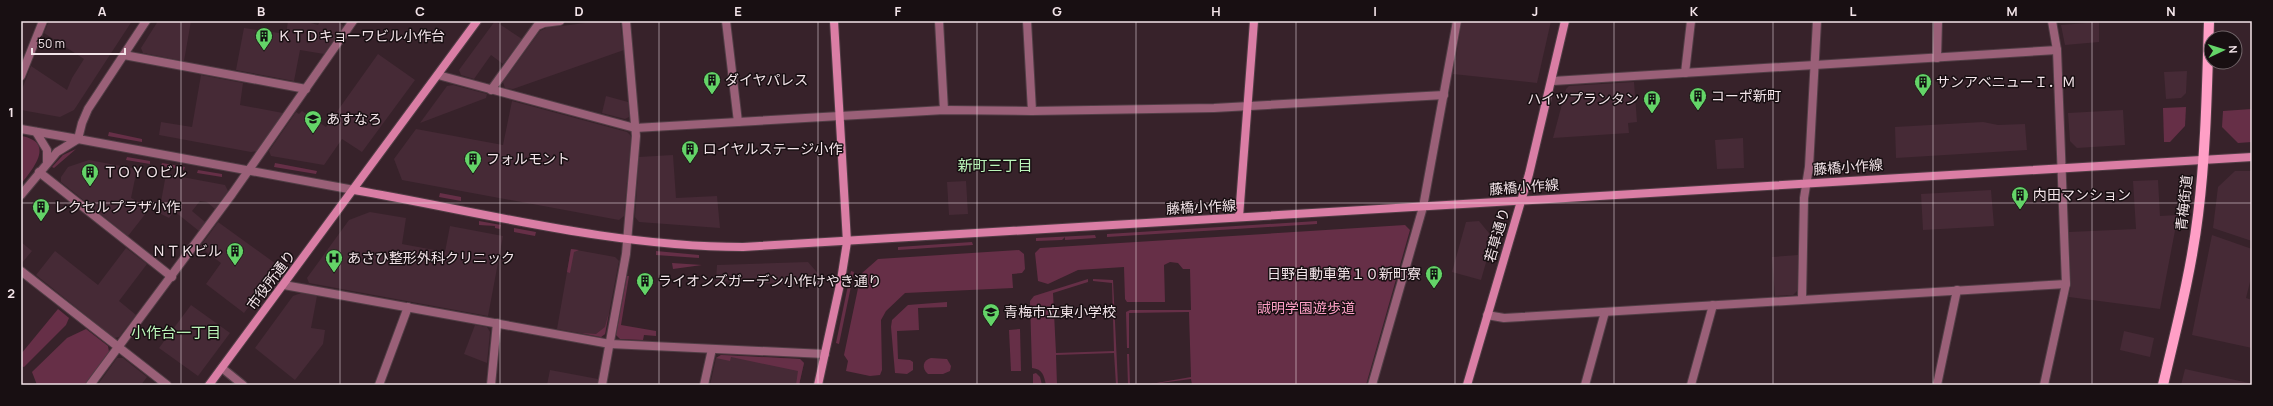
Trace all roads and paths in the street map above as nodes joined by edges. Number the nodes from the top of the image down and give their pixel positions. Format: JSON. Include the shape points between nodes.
{"nodes":[{"id":1,"x":43,"y":21,"type":"edge"},
{"id":2,"x":146,"y":21,"type":"edge"},
{"id":3,"x":353,"y":21,"type":"edge"},
{"id":4,"x":477,"y":21,"type":"edge"},
{"id":5,"x":560,"y":21,"type":"edge"},
{"id":6,"x":626,"y":21,"type":"edge"},
{"id":7,"x":726,"y":21,"type":"edge"},
{"id":8,"x":834,"y":21,"type":"edge"},
{"id":9,"x":939,"y":21,"type":"edge"},
{"id":10,"x":1027,"y":21,"type":"edge"},
{"id":11,"x":1254,"y":21,"type":"edge"},
{"id":12,"x":1457,"y":21,"type":"edge"},
{"id":13,"x":1565,"y":21,"type":"edge"},
{"id":14,"x":1691,"y":21,"type":"edge"},
{"id":15,"x":1817,"y":21,"type":"edge"},
{"id":16,"x":1938,"y":21,"type":"edge"},
{"id":17,"x":2052,"y":21,"type":"edge"},
{"id":18,"x":2209,"y":21,"type":"edge"},
{"id":19,"x":2057,"y":50,"type":"junction"},
{"id":20,"x":124,"y":55,"type":"junction"},
{"id":21,"x":1937,"y":58,"type":"junction"},
{"id":22,"x":1814,"y":65,"type":"junction"},
{"id":23,"x":1685,"y":73,"type":"junction"},
{"id":24,"x":438,"y":74,"type":"junction"},
{"id":25,"x":21,"y":76,"type":"edge"},
{"id":26,"x":1553,"y":81,"type":"junction"},
{"id":27,"x":306,"y":89,"type":"junction"},
{"id":28,"x":491,"y":90,"type":"junction"},
{"id":29,"x":1444,"y":95,"type":"junction"},
{"id":30,"x":1246,"y":106,"type":"junction"},
{"id":31,"x":944,"y":110,"type":"junction"},
{"id":32,"x":1032,"y":112,"type":"junction"},
{"id":33,"x":841,"y":116,"type":"junction"},
{"id":34,"x":738,"y":122,"type":"junction"},
{"id":35,"x":635,"y":128,"type":"junction"},
{"id":36,"x":21,"y":129,"type":"edge"},
{"id":37,"x":36,"y":132,"type":"junction"},
{"id":38,"x":78,"y":139,"type":"junction"},
{"id":39,"x":2252,"y":157,"type":"edge"},
{"id":40,"x":2203,"y":159,"type":"junction"},
{"id":41,"x":47,"y":162,"type":"junction"},
{"id":42,"x":2062,"y":167,"type":"junction"},
{"id":43,"x":249,"y":170,"type":"junction"},
{"id":44,"x":39,"y":172,"type":"junction"},
{"id":45,"x":1806,"y":183,"type":"junction"},
{"id":46,"x":354,"y":190,"type":"junction"},
{"id":47,"x":21,"y":195,"type":"edge"},
{"id":48,"x":1521,"y":200,"type":"junction"},
{"id":49,"x":1423,"y":206,"type":"junction"},
{"id":50,"x":1239,"y":217,"type":"junction"},
{"id":51,"x":627,"y":240,"type":"junction"},
{"id":52,"x":847,"y":242,"type":"junction"},
{"id":53,"x":21,"y":271,"type":"edge"},
{"id":54,"x":172,"y":277,"type":"junction"},
{"id":55,"x":284,"y":284,"type":"junction"},
{"id":56,"x":2066,"y":284,"type":"junction"},
{"id":57,"x":1957,"y":290,"type":"junction"},
{"id":58,"x":1802,"y":299,"type":"junction"},
{"id":59,"x":1713,"y":305,"type":"junction"},
{"id":60,"x":408,"y":307,"type":"junction"},
{"id":61,"x":1605,"y":312,"type":"junction"},
{"id":62,"x":1487,"y":315,"type":"junction"},
{"id":63,"x":497,"y":323,"type":"junction"},
{"id":64,"x":610,"y":344,"type":"junction"},
{"id":65,"x":118,"y":347,"type":"junction"},
{"id":66,"x":712,"y":349,"type":"junction"},
{"id":67,"x":825,"y":354,"type":"junction"},
{"id":68,"x":222,"y":368,"type":"junction"},
{"id":69,"x":90,"y":385,"type":"edge"},
{"id":70,"x":167,"y":385,"type":"edge"},
{"id":71,"x":209,"y":385,"type":"edge"},
{"id":72,"x":244,"y":385,"type":"edge"},
{"id":73,"x":379,"y":385,"type":"edge"},
{"id":74,"x":491,"y":385,"type":"edge"},
{"id":75,"x":602,"y":385,"type":"edge"},
{"id":76,"x":704,"y":385,"type":"edge"},
{"id":77,"x":818,"y":385,"type":"edge"},
{"id":78,"x":1372,"y":385,"type":"edge"},
{"id":79,"x":1467,"y":385,"type":"edge"},
{"id":80,"x":1585,"y":385,"type":"edge"},
{"id":81,"x":1691,"y":385,"type":"edge"},
{"id":82,"x":1937,"y":385,"type":"edge"},
{"id":83,"x":2044,"y":385,"type":"edge"},
{"id":84,"x":2163,"y":385,"type":"edge"}],
"edges":[{"from":1,"to":25,"type":"street"},
{"from":2,"to":20,"type":"street"},
{"from":3,"to":27,"type":"street"},
{"from":4,"to":24,"type":"main road","name":"市役所通り"},
{"from":5,"to":28,"type":"street","via":[[537,26]]},
{"from":6,"to":35,"type":"street"},
{"from":7,"to":34,"type":"street"},
{"from":8,"to":33,"type":"main road"},
{"from":9,"to":31,"type":"street"},
{"from":10,"to":32,"type":"street"},
{"from":11,"to":30,"type":"main road"},
{"from":12,"to":29,"type":"street"},
{"from":13,"to":26,"type":"main road","name":"若草通り"},
{"from":14,"to":23,"type":"street"},
{"from":15,"to":22,"type":"street"},
{"from":16,"to":21,"type":"street"},
{"from":17,"to":19,"type":"street"},
{"from":18,"to":40,"type":"main road","name":"青梅街道"},
{"from":19,"to":21,"type":"street"},
{"from":19,"to":42,"type":"street"},
{"from":20,"to":27,"type":"street"},
{"from":20,"to":38,"type":"street","via":[[84,116]]},
{"from":21,"to":22,"type":"street"},
{"from":22,"to":23,"type":"street"},
{"from":22,"to":45,"type":"street"},
{"from":23,"to":26,"type":"street"},
{"from":24,"to":28,"type":"street"},
{"from":24,"to":46,"type":"main road","name":"市役所通り"},
{"from":26,"to":48,"type":"main road","name":"若草通り"},
{"from":27,"to":43,"type":"street"},
{"from":28,"to":35,"type":"street"},
{"from":29,"to":30,"type":"street"},
{"from":29,"to":49,"type":"street"},
{"from":30,"to":32,"type":"street"},
{"from":30,"to":50,"type":"main road"},
{"from":31,"to":32,"type":"street"},
{"from":31,"to":33,"type":"street"},
{"from":33,"to":34,"type":"street"},
{"from":33,"to":52,"type":"main road"},
{"from":34,"to":35,"type":"street"},
{"from":35,"to":51,"type":"street"},
{"from":36,"to":37,"type":"street"},
{"from":37,"to":38,"type":"street"},
{"from":37,"to":41,"type":"street","via":[[47,150]]},
{"from":38,"to":41,"type":"street","via":[[57,152]]},
{"from":38,"to":43,"type":"street"},
{"from":39,"to":40,"type":"main road","name":"藤橋小作線"},
{"from":40,"to":42,"type":"main road","name":"藤橋小作線"},
{"from":40,"to":84,"type":"main road","name":"青梅街道","via":[[2193,249]]},
{"from":41,"to":44,"type":"street"},
{"from":42,"to":45,"type":"main road","name":"藤橋小作線"},
{"from":42,"to":56,"type":"street"},
{"from":43,"to":46,"type":"street"},
{"from":43,"to":54,"type":"street"},
{"from":44,"to":47,"type":"street"},
{"from":44,"to":54,"type":"street"},
{"from":45,"to":48,"type":"main road","name":"藤橋小作線"},
{"from":45,"to":58,"type":"street"},
{"from":46,"to":51,"type":"main road","name":"藤橋小作線"},
{"from":46,"to":55,"type":"main road","name":"市役所通り"},
{"from":48,"to":49,"type":"main road","name":"藤橋小作線"},
{"from":48,"to":62,"type":"main road","name":"若草通り"},
{"from":49,"to":50,"type":"main road","name":"藤橋小作線"},
{"from":49,"to":78,"type":"street"},
{"from":50,"to":52,"type":"main road","name":"藤橋小作線"},
{"from":51,"to":52,"type":"main road","name":"藤橋小作線","via":[[723,247]]},
{"from":51,"to":64,"type":"street"},
{"from":52,"to":67,"type":"main road"},
{"from":53,"to":65,"type":"street"},
{"from":54,"to":65,"type":"street"},
{"from":55,"to":60,"type":"street"},
{"from":55,"to":68,"type":"main road","name":"市役所通り"},
{"from":56,"to":57,"type":"street"},
{"from":56,"to":83,"type":"street"},
{"from":57,"to":58,"type":"street"},
{"from":57,"to":82,"type":"street"},
{"from":58,"to":59,"type":"street"},
{"from":59,"to":61,"type":"street"},
{"from":59,"to":81,"type":"street"},
{"from":60,"to":63,"type":"street"},
{"from":60,"to":73,"type":"street"},
{"from":61,"to":62,"type":"street","via":[[1504,318]]},
{"from":61,"to":80,"type":"street"},
{"from":62,"to":79,"type":"main road","name":"若草通り"},
{"from":63,"to":64,"type":"street"},
{"from":63,"to":74,"type":"street"},
{"from":64,"to":66,"type":"street"},
{"from":64,"to":75,"type":"street"},
{"from":65,"to":69,"type":"street"},
{"from":65,"to":70,"type":"street"},
{"from":66,"to":67,"type":"street"},
{"from":66,"to":76,"type":"street"},
{"from":67,"to":77,"type":"main road"},
{"from":68,"to":71,"type":"main road","name":"市役所通り"},
{"from":68,"to":72,"type":"street"}]}
